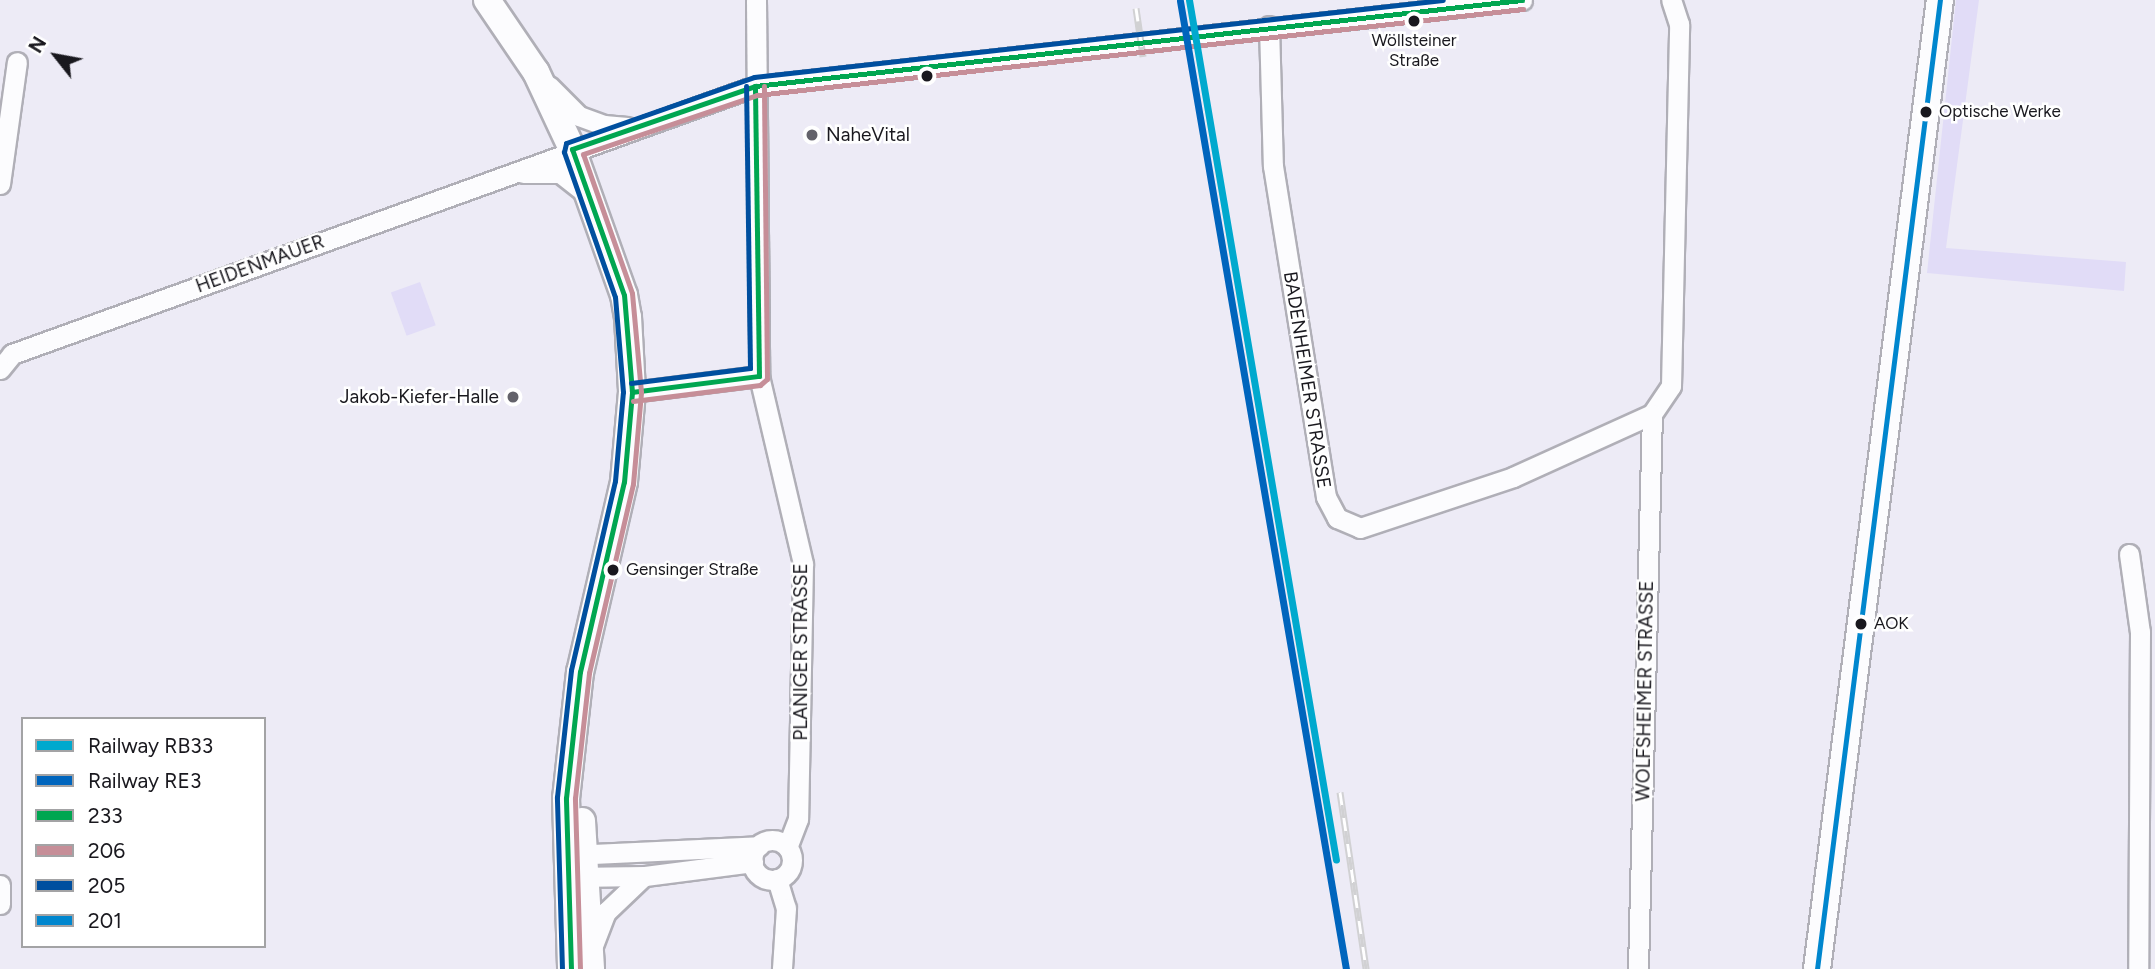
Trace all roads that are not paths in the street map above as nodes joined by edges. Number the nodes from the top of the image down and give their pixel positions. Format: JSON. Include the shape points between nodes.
{"nodes":[{"id":1,"x":487,"y":0,"type":"edge"},
{"id":2,"x":756,"y":0,"type":"edge"},
{"id":3,"x":1522,"y":0,"type":"edge"},
{"id":4,"x":1671,"y":0,"type":"edge"},
{"id":5,"x":1940,"y":0,"type":"edge"},
{"id":6,"x":1269,"y":26,"type":"junction"},
{"id":7,"x":17,"y":62,"type":"dead end"},
{"id":8,"x":536,"y":72,"type":"junction"},
{"id":9,"x":755,"y":86,"type":"junction"},
{"id":10,"x":715,"y":99,"type":"junction"},
{"id":11,"x":632,"y":127,"type":"junction"},
{"id":12,"x":572,"y":149,"type":"junction"},
{"id":13,"x":758,"y":151,"type":"junction"},
{"id":14,"x":508,"y":173,"type":"junction"},
{"id":15,"x":0,"y":184,"type":"edge"},
{"id":16,"x":592,"y":199,"type":"junction"},
{"id":17,"x":4,"y":356,"type":"edge"},
{"id":18,"x":759,"y":376,"type":"junction"},
{"id":19,"x":632,"y":392,"type":"junction"},
{"id":20,"x":1652,"y":414,"type":"junction"},
{"id":21,"x":2129,"y":554,"type":"dead end"},
{"id":22,"x":787,"y":847,"type":"junction"},
{"id":23,"x":756,"y":854,"type":"junction"},
{"id":24,"x":577,"y":866,"type":"junction"},
{"id":25,"x":645,"y":876,"type":"junction"},
{"id":26,"x":777,"y":879,"type":"junction"},
{"id":27,"x":0,"y":885,"type":"edge"},
{"id":28,"x":0,"y":904,"type":"edge"},
{"id":29,"x":591,"y":958,"type":"edge"},
{"id":30,"x":571,"y":969,"type":"edge"},
{"id":31,"x":782,"y":969,"type":"edge"},
{"id":32,"x":1639,"y":969,"type":"edge"},
{"id":33,"x":1817,"y":969,"type":"edge"},
{"id":34,"x":2138,"y":969,"type":"edge"}],
"edges":[{"from":1,"to":8,"type":"street"},
{"from":2,"to":9,"type":"street","name":"PLANIGER STRASSE"},
{"from":3,"to":6,"type":"street"},
{"from":4,"to":20,"type":"street","via":[[1679,24],[1679,86],[1671,386]]},
{"from":5,"to":33,"type":"street"},
{"from":6,"to":9,"type":"street","via":[[1048,56]]},
{"from":6,"to":20,"type":"street","name":"BADENHEIMER STRASSE","via":[[1273,166],[1326,497],[1337,518],[1360,528],[1399,516],[1513,477]]},
{"from":7,"to":15,"type":"street"},
{"from":8,"to":11,"type":"street","via":[[579,116],[604,125]]},
{"from":8,"to":12,"type":"street"},
{"from":9,"to":10,"type":"street","name":"HEIDENMAUER"},
{"from":9,"to":13,"type":"street","name":"PLANIGER STRASSE"},
{"from":10,"to":11,"type":"street","name":"HEIDENMAUER"},
{"from":10,"to":13,"type":"street","via":[[744,111]]},
{"from":11,"to":12,"type":"street","name":"HEIDENMAUER"},
{"from":12,"to":14,"type":"street","name":"HEIDENMAUER"},
{"from":12,"to":16,"type":"street"},
{"from":13,"to":18,"type":"street","name":"PLANIGER STRASSE"},
{"from":14,"to":16,"type":"street","name":"HEIDENMAUER","via":[[561,173]]},
{"from":14,"to":17,"type":"street","name":"HEIDENMAUER"},
{"from":16,"to":19,"type":"street","via":[[624,295]]},
{"from":18,"to":19,"type":"street"},
{"from":18,"to":22,"type":"street","name":"PLANIGER STRASSE","via":[[803,564],[798,820]]},
{"from":19,"to":24,"type":"street","via":[[624,482],[583,661],[573,754]]},
{"from":20,"to":32,"type":"street","name":"WOLFSHEIMER STRASSE"},
{"from":21,"to":34,"type":"street","via":[[2140,632]]},
{"from":22,"to":23,"type":"street","via":[[770,841]]},
{"from":22,"to":26,"type":"street","name":"PLANIGER STRASSE","via":[[791,866]]},
{"from":23,"to":24,"type":"street"},
{"from":23,"to":25,"type":"street"},
{"from":23,"to":26,"type":"street","via":[[761,876]]},
{"from":24,"to":25,"type":"street"},
{"from":24,"to":29,"type":"street"},
{"from":24,"to":30,"type":"street"},
{"from":25,"to":29,"type":"street","via":[[620,894],[606,912]]},
{"from":26,"to":31,"type":"street","via":[[786,908]]},
{"from":27,"to":28,"type":"street"}]}
